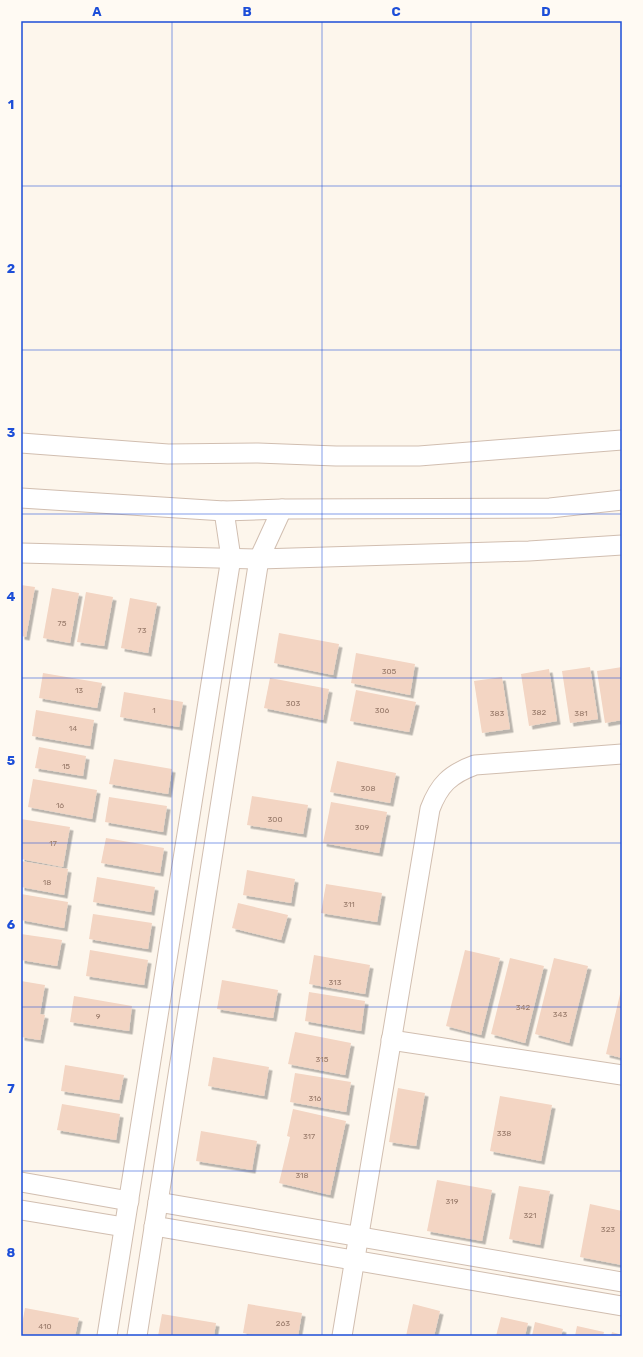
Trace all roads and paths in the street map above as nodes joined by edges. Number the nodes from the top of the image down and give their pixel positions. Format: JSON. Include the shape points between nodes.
{"nodes":[{"id":1,"x":622,"y":440,"type":"edge"},
{"id":2,"x":21,"y":443,"type":"edge"},
{"id":3,"x":21,"y":498,"type":"edge"},
{"id":4,"x":622,"y":500,"type":"edge"},
{"id":5,"x":282,"y":508,"type":"junction"},
{"id":6,"x":224,"y":511,"type":"junction"},
{"id":7,"x":622,"y":545,"type":"edge"},
{"id":8,"x":21,"y":553,"type":"edge"},
{"id":9,"x":231,"y":558,"type":"junction"},
{"id":10,"x":259,"y":559,"type":"junction"},
{"id":11,"x":622,"y":754,"type":"edge"},
{"id":12,"x":391,"y":1040,"type":"junction"},
{"id":13,"x":622,"y":1075,"type":"edge"},
{"id":14,"x":21,"y":1182,"type":"edge"},
{"id":15,"x":129,"y":1201,"type":"junction"},
{"id":16,"x":158,"y":1202,"type":"junction"},
{"id":17,"x":21,"y":1210,"type":"edge"},
{"id":18,"x":154,"y":1226,"type":"junction"},
{"id":19,"x":124,"y":1227,"type":"junction"},
{"id":20,"x":358,"y":1236,"type":"junction"},
{"id":21,"x":354,"y":1260,"type":"junction"},
{"id":22,"x":622,"y":1282,"type":"edge"},
{"id":23,"x":622,"y":1306,"type":"edge"},
{"id":24,"x":107,"y":1336,"type":"edge"},
{"id":25,"x":137,"y":1336,"type":"edge"},
{"id":26,"x":342,"y":1336,"type":"edge"}],
"edges":[{"from":1,"to":2,"type":"street","via":[[419,456],[168,454]]},
{"from":3,"to":6,"type":"street"},
{"from":4,"to":5,"type":"street","via":[[550,508]]},
{"from":5,"to":6,"type":"street"},
{"from":5,"to":10,"type":"street"},
{"from":6,"to":9,"type":"street"},
{"from":7,"to":10,"type":"street","via":[[522,551]]},
{"from":8,"to":9,"type":"street"},
{"from":9,"to":10,"type":"street"},
{"from":9,"to":15,"type":"street"},
{"from":10,"to":16,"type":"street"},
{"from":11,"to":12,"type":"street","via":[[475,765],[462,770],[441,786],[430,809]]},
{"from":12,"to":13,"type":"street"},
{"from":12,"to":20,"type":"street"},
{"from":14,"to":15,"type":"street"},
{"from":15,"to":19,"type":"street"},
{"from":16,"to":18,"type":"street"},
{"from":16,"to":20,"type":"street"},
{"from":17,"to":19,"type":"street"},
{"from":18,"to":21,"type":"street"},
{"from":18,"to":25,"type":"street"},
{"from":19,"to":24,"type":"street"},
{"from":20,"to":21,"type":"street"},
{"from":20,"to":22,"type":"street"},
{"from":21,"to":23,"type":"street"},
{"from":21,"to":26,"type":"street"}]}
